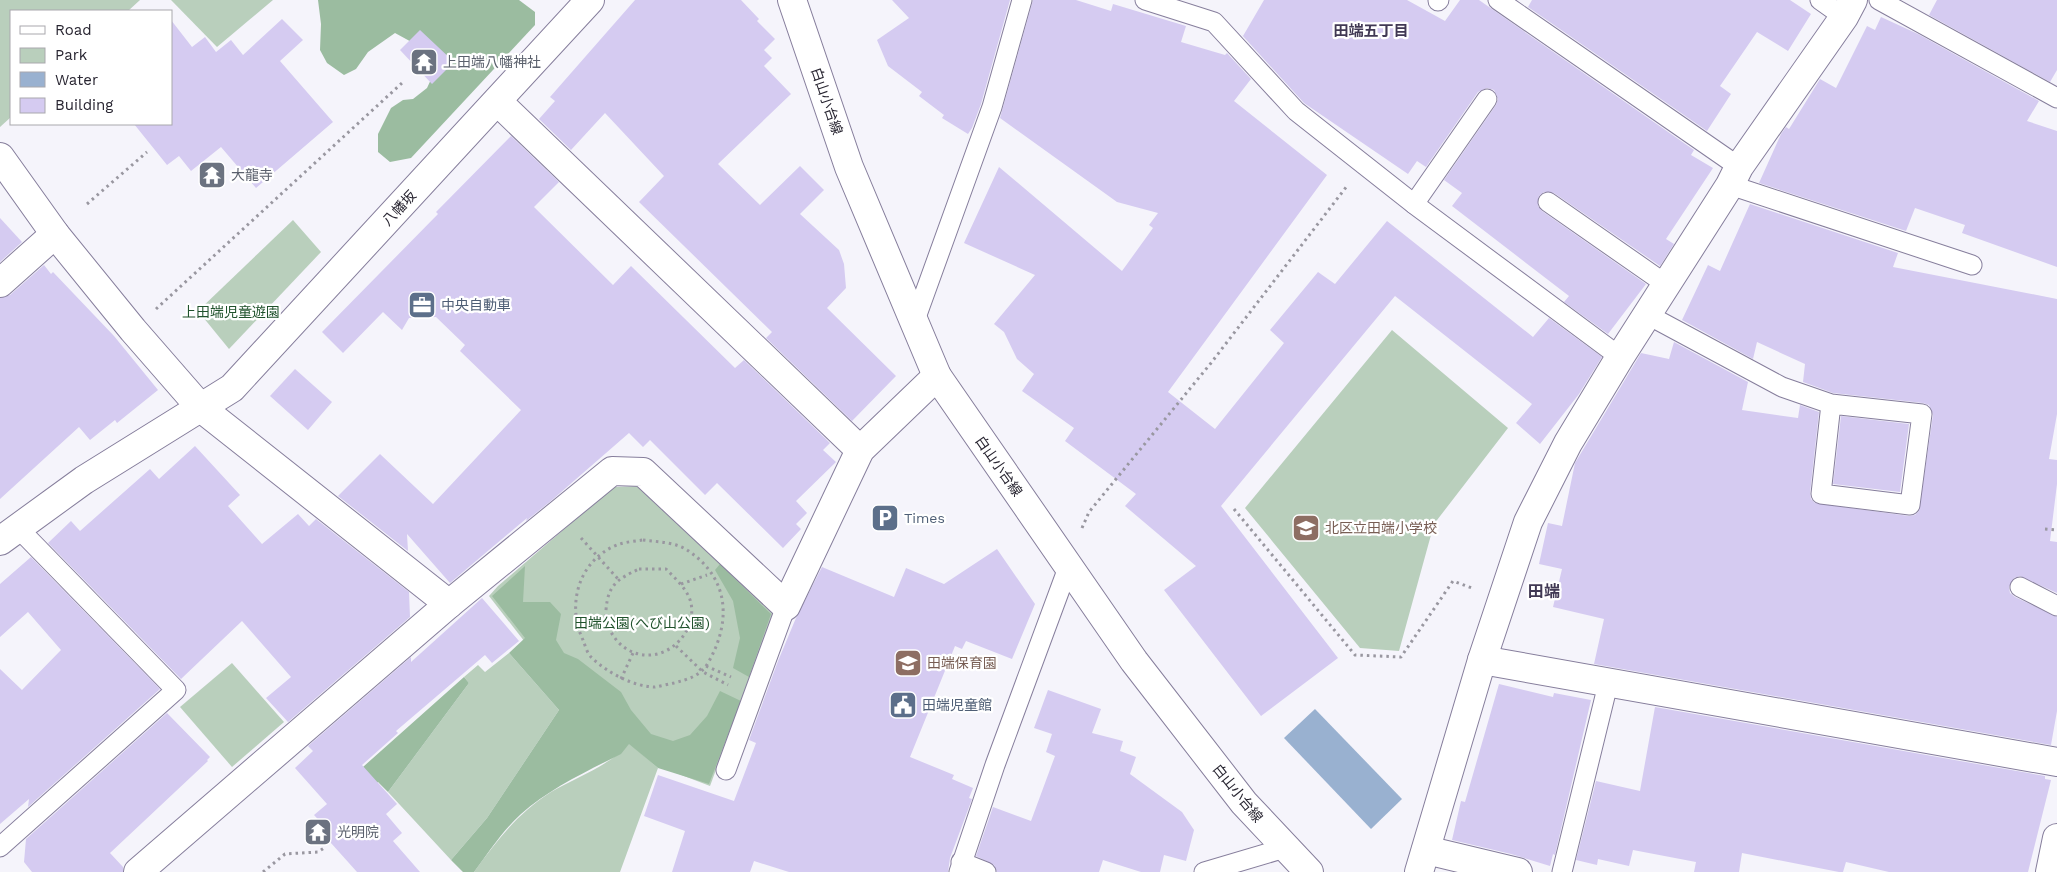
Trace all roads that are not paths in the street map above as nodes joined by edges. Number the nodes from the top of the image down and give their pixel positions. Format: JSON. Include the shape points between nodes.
{"nodes":[{"id":1,"x":590,"y":0,"type":"edge"},
{"id":2,"x":792,"y":0,"type":"edge"},
{"id":3,"x":1022,"y":0,"type":"edge"},
{"id":4,"x":1145,"y":0,"type":"edge"},
{"id":5,"x":1498,"y":0,"type":"edge"},
{"id":6,"x":1820,"y":0,"type":"edge"},
{"id":7,"x":1879,"y":0,"type":"edge"},
{"id":8,"x":1849,"y":8,"type":"edge"},
{"id":9,"x":2057,"y":98,"type":"edge"},
{"id":10,"x":1487,"y":99,"type":"dead end"},
{"id":11,"x":498,"y":102,"type":"junction"},
{"id":12,"x":0,"y":157,"type":"edge"},
{"id":13,"x":1735,"y":176,"type":"junction"},
{"id":14,"x":1548,"y":202,"type":"dead end"},
{"id":15,"x":1414,"y":204,"type":"junction"},
{"id":16,"x":55,"y":234,"type":"junction"},
{"id":17,"x":1972,"y":265,"type":"dead end"},
{"id":18,"x":0,"y":283,"type":"edge"},
{"id":19,"x":1667,"y":285,"type":"junction"},
{"id":20,"x":1648,"y":315,"type":"junction"},
{"id":21,"x":914,"y":323,"type":"junction"},
{"id":22,"x":1620,"y":356,"type":"junction"},
{"id":23,"x":937,"y":376,"type":"junction"},
{"id":24,"x":1832,"y":404,"type":"junction"},
{"id":25,"x":201,"y":408,"type":"junction"},
{"id":26,"x":860,"y":450,"type":"junction"},
{"id":27,"x":9,"y":534,"type":"edge"},
{"id":28,"x":1069,"y":565,"type":"junction"},
{"id":29,"x":2020,"y":587,"type":"dead end"},
{"id":30,"x":448,"y":604,"type":"junction"},
{"id":31,"x":786,"y":606,"type":"junction"},
{"id":32,"x":2057,"y":606,"type":"edge"},
{"id":33,"x":1482,"y":660,"type":"junction"},
{"id":34,"x":1608,"y":684,"type":"junction"},
{"id":35,"x":2057,"y":762,"type":"edge"},
{"id":36,"x":726,"y":770,"type":"dead end"},
{"id":37,"x":2057,"y":838,"type":"edge"},
{"id":38,"x":0,"y":848,"type":"edge"},
{"id":39,"x":1285,"y":848,"type":"junction"},
{"id":40,"x":1422,"y":861,"type":"edge"},
{"id":41,"x":960,"y":867,"type":"edge"},
{"id":42,"x":138,"y":872,"type":"edge"},
{"id":43,"x":986,"y":872,"type":"edge"},
{"id":44,"x":1204,"y":872,"type":"edge"},
{"id":45,"x":1310,"y":872,"type":"edge"},
{"id":46,"x":1518,"y":872,"type":"edge"},
{"id":47,"x":1562,"y":872,"type":"edge"},
{"id":48,"x":2050,"y":872,"type":"edge"}],
"edges":[{"from":1,"to":11,"type":"street","name":"八幡坂"},
{"from":2,"to":21,"type":"street","name":"白山小台線","via":[[849,167]]},
{"from":3,"to":21,"type":"lane","via":[[992,107]]},
{"from":4,"to":15,"type":"lane","via":[[1214,22],[1296,111]]},
{"from":5,"to":13,"type":"lane"},
{"from":6,"to":8,"type":"lane"},
{"from":7,"to":9,"type":"lane"},
{"from":8,"to":13,"type":"street"},
{"from":10,"to":15,"type":"lane"},
{"from":11,"to":25,"type":"street","name":"八幡坂","via":[[232,388]]},
{"from":11,"to":26,"type":"street"},
{"from":12,"to":16,"type":"street"},
{"from":13,"to":17,"type":"lane"},
{"from":13,"to":19,"type":"street"},
{"from":14,"to":19,"type":"lane"},
{"from":15,"to":22,"type":"lane"},
{"from":16,"to":18,"type":"street"},
{"from":16,"to":25,"type":"street"},
{"from":19,"to":20,"type":"street"},
{"from":20,"to":22,"type":"street"},
{"from":20,"to":24,"type":"lane","via":[[1782,387]]},
{"from":21,"to":23,"type":"street","name":"白山小台線"},
{"from":22,"to":33,"type":"street","via":[[1568,443],[1528,522]]},
{"from":23,"to":26,"type":"street"},
{"from":23,"to":28,"type":"street","name":"白山小台線"},
{"from":24,"to":24,"type":"lane","via":[[1922,414],[1910,505],[1821,494]]},
{"from":25,"to":27,"type":"street","name":"八幡坂","via":[[84,480]]},
{"from":25,"to":30,"type":"street"},
{"from":26,"to":31,"type":"street"},
{"from":27,"to":38,"type":"lane","via":[[176,690]]},
{"from":28,"to":39,"type":"street","name":"白山小台線","via":[[1134,661],[1244,803]]},
{"from":28,"to":41,"type":"lane"},
{"from":29,"to":32,"type":"lane"},
{"from":30,"to":31,"type":"street","via":[[612,471],[643,472]]},
{"from":30,"to":42,"type":"street"},
{"from":31,"to":36,"type":"lane"},
{"from":33,"to":34,"type":"street"},
{"from":33,"to":40,"type":"street"},
{"from":34,"to":35,"type":"street"},
{"from":34,"to":47,"type":"lane"},
{"from":37,"to":48,"type":"street"},
{"from":39,"to":44,"type":"lane"},
{"from":39,"to":45,"type":"street","name":"白山小台線"},
{"from":40,"to":46,"type":"street"},
{"from":41,"to":43,"type":"lane"}]}
